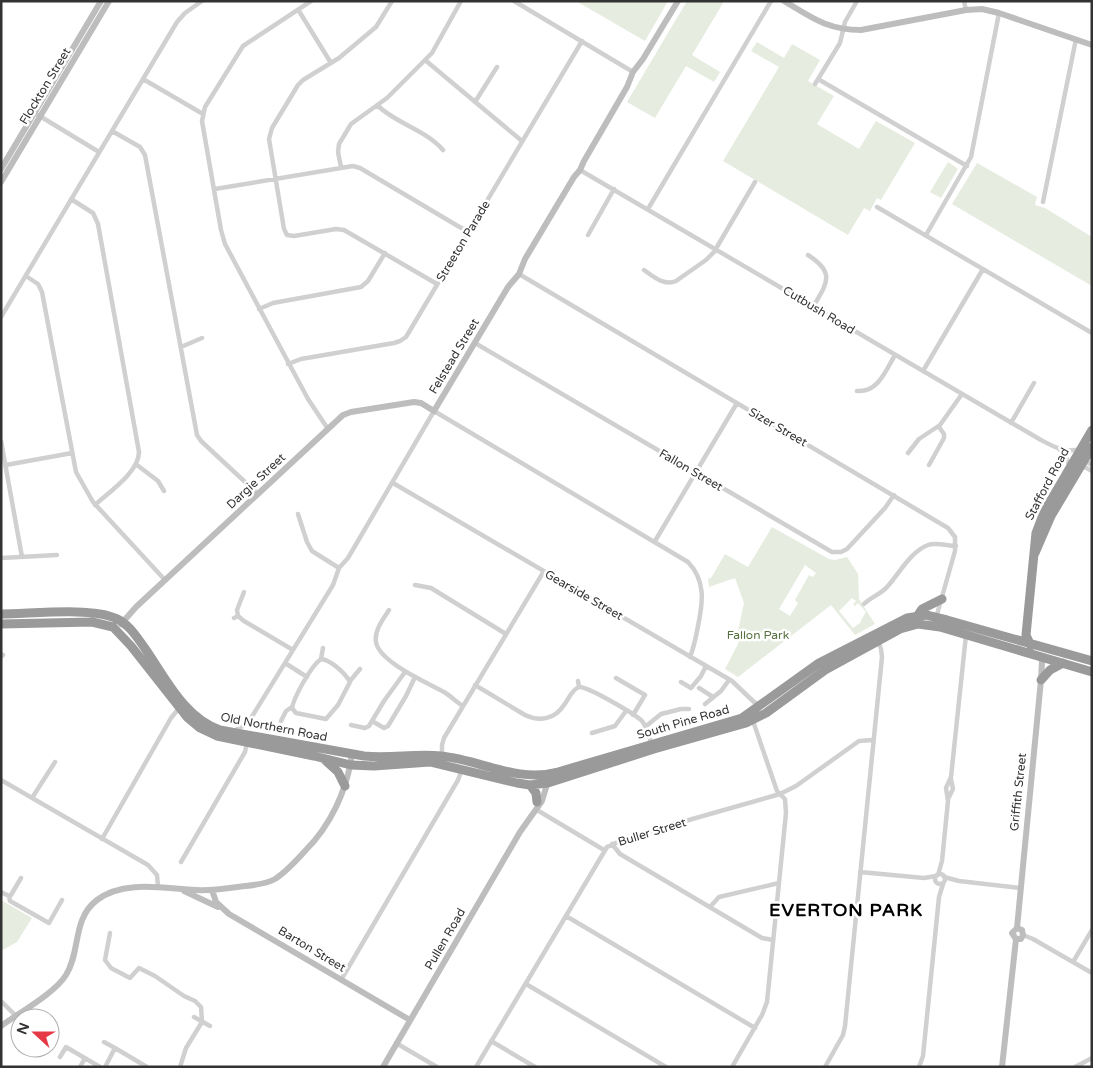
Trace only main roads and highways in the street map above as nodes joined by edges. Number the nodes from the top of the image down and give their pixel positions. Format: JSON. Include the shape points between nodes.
{"nodes":[{"id":1,"x":1092,"y":430,"type":"edge"},
{"id":2,"x":1092,"y":447,"type":"edge"},
{"id":3,"x":1080,"y":461,"type":"edge"},
{"id":4,"x":942,"y":599,"type":"road end"},
{"id":5,"x":1,"y":614,"type":"edge"},
{"id":6,"x":918,"y":615,"type":"junction"},
{"id":7,"x":935,"y":622,"type":"junction"},
{"id":8,"x":1,"y":624,"type":"edge"},
{"id":9,"x":1029,"y":643,"type":"junction"},
{"id":10,"x":1041,"y":657,"type":"junction"},
{"id":11,"x":1092,"y":661,"type":"edge"},
{"id":12,"x":1062,"y":663,"type":"junction"},
{"id":13,"x":1092,"y":672,"type":"edge"},
{"id":14,"x":1041,"y":680,"type":"road end"},
{"id":15,"x":250,"y":740,"type":"junction"},
{"id":16,"x":352,"y":754,"type":"joint"},
{"id":17,"x":321,"y":758,"type":"junction"},
{"id":18,"x":443,"y":760,"type":"junction"},
{"id":19,"x":351,"y":765,"type":"joint"},
{"id":20,"x":546,"y":779,"type":"junction"},
{"id":21,"x":530,"y":785,"type":"junction"},
{"id":22,"x":345,"y":786,"type":"road end"},
{"id":23,"x":537,"y":806,"type":"road end"}],
"edges":[{"from":1,"to":3,"type":"highway","name":"Stafford Road"},
{"from":2,"to":3,"type":"highway","name":"Stafford Road"},
{"from":3,"to":9,"type":"highway","name":"Stafford Road","via":[[1038,525],[1027,629]]},
{"from":4,"to":6,"type":"highway","via":[[922,609]]},
{"from":5,"to":15,"type":"highway","name":"Old Northern Road","via":[[86,612],[110,616],[122,622],[137,637],[192,713],[211,727]]},
{"from":6,"to":7,"type":"highway","name":"South Pine Road"},
{"from":6,"to":20,"type":"highway","name":"South Pine Road","via":[[895,623],[819,662],[737,720],[651,743]]},
{"from":7,"to":9,"type":"highway","name":"South Pine Road"},
{"from":7,"to":10,"type":"highway","name":"South Pine Road"},
{"from":7,"to":20,"type":"highway","name":"South Pine Road","via":[[911,624],[878,641],[819,674],[772,709],[741,726]]},
{"from":8,"to":15,"type":"highway","name":"Old Northern Road","via":[[106,624],[116,629],[135,650],[196,725],[222,738]]},
{"from":9,"to":10,"type":"highway"},
{"from":9,"to":11,"type":"highway","name":"South Pine Road"},
{"from":10,"to":12,"type":"highway","name":"South Pine Road"},
{"from":12,"to":13,"type":"highway","name":"South Pine Road"},
{"from":12,"to":14,"type":"highway"},
{"from":15,"to":16,"type":"highway","name":"Old Northern Road"},
{"from":15,"to":17,"type":"highway","name":"Old Northern Road"},
{"from":16,"to":18,"type":"highway","name":"South Pine Road","via":[[380,758],[421,755]]},
{"from":17,"to":19,"type":"highway","name":"Old Northern Road"},
{"from":17,"to":22,"type":"highway","via":[[337,770]]},
{"from":18,"to":19,"type":"highway","name":"South Pine Road"},
{"from":18,"to":20,"type":"highway","name":"South Pine Road"},
{"from":18,"to":21,"type":"highway","name":"South Pine Road","via":[[462,769]]},
{"from":20,"to":21,"type":"highway","name":"South Pine Road"},
{"from":21,"to":23,"type":"highway","via":[[536,792]]}]}
